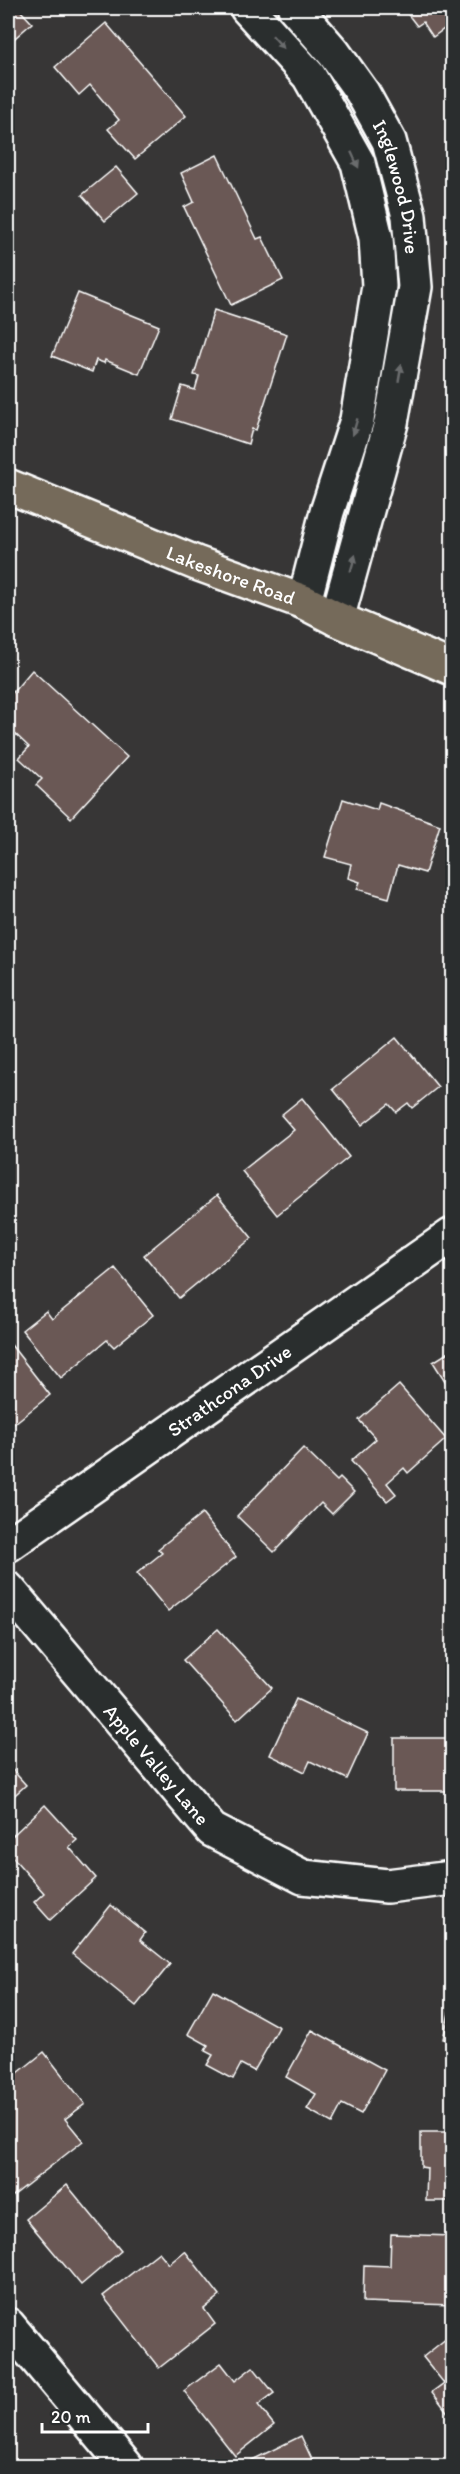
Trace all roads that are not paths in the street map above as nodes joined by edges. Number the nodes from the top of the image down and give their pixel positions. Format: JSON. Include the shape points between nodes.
{"nodes":[{"id":1,"x":247,"y":8,"type":"edge"},
{"id":2,"x":295,"y":8,"type":"edge"},
{"id":3,"x":334,"y":53,"type":"junction"},
{"id":4,"x":309,"y":76,"type":"junction"},
{"id":5,"x":363,"y":92,"type":"junction"},
{"id":6,"x":327,"y":108,"type":"junction"},
{"id":7,"x":379,"y":286,"type":"junction"},
{"id":8,"x":415,"y":287,"type":"junction"},
{"id":9,"x":373,"y":324,"type":"junction"},
{"id":10,"x":407,"y":331,"type":"junction"},
{"id":11,"x":8,"y":486,"type":"edge"},
{"id":12,"x":327,"y":512,"type":"junction"},
{"id":13,"x":364,"y":525,"type":"junction"},
{"id":14,"x":304,"y":602,"type":"junction"},
{"id":15,"x":337,"y":619,"type":"junction"},
{"id":16,"x":453,"y":668,"type":"edge"},
{"id":17,"x":453,"y":1235,"type":"edge"},
{"id":18,"x":8,"y":1545,"type":"edge"},
{"id":19,"x":8,"y":1588,"type":"edge"},
{"id":20,"x":453,"y":1878,"type":"edge"},
{"id":21,"x":8,"y":2325,"type":"edge"},
{"id":22,"x":126,"y":2466,"type":"edge"}],
"edges":[{"from":1,"to":4,"type":"street","name":"Inglewood Drive","one_way":true},
{"from":2,"to":3,"type":"street","name":"Inglewood Drive"},
{"from":3,"to":4,"type":"street"},
{"from":3,"to":5,"type":"street","name":"Inglewood Drive"},
{"from":4,"to":6,"type":"street","name":"Inglewood Drive"},
{"from":5,"to":6,"type":"street"},
{"from":5,"to":8,"type":"street","name":"Inglewood Drive","via":[[389,141],[409,216]]},
{"from":6,"to":7,"type":"street","name":"Inglewood Drive","one_way":true,"via":[[358,163],[376,238]]},
{"from":7,"to":8,"type":"street","name":"Inglewood Drive"},
{"from":7,"to":9,"type":"street","name":"Inglewood Drive"},
{"from":8,"to":10,"type":"street","name":"Inglewood Drive"},
{"from":9,"to":10,"type":"street"},
{"from":9,"to":12,"type":"street","name":"Inglewood Drive","one_way":true,"via":[[357,420]]},
{"from":13,"to":10,"type":"street","name":"Inglewood Drive","one_way":true,"via":[[391,423]]},
{"from":11,"to":14,"type":"main road","name":"Lakeshore Road","via":[[196,563]]},
{"from":12,"to":13,"type":"street"},
{"from":12,"to":14,"type":"street","name":"Inglewood Drive"},
{"from":15,"to":13,"type":"street","name":"Inglewood Drive","one_way":true},
{"from":14,"to":15,"type":"main road","name":"Lakeshore Road"},
{"from":15,"to":16,"type":"main road","name":"Lakeshore Road"},
{"from":17,"to":18,"type":"street","name":"Strathcona Drive"},
{"from":19,"to":20,"type":"street","name":"Apple Valley Lane","via":[[212,1830],[303,1877],[387,1886]]},
{"from":21,"to":22,"type":"street"}]}
